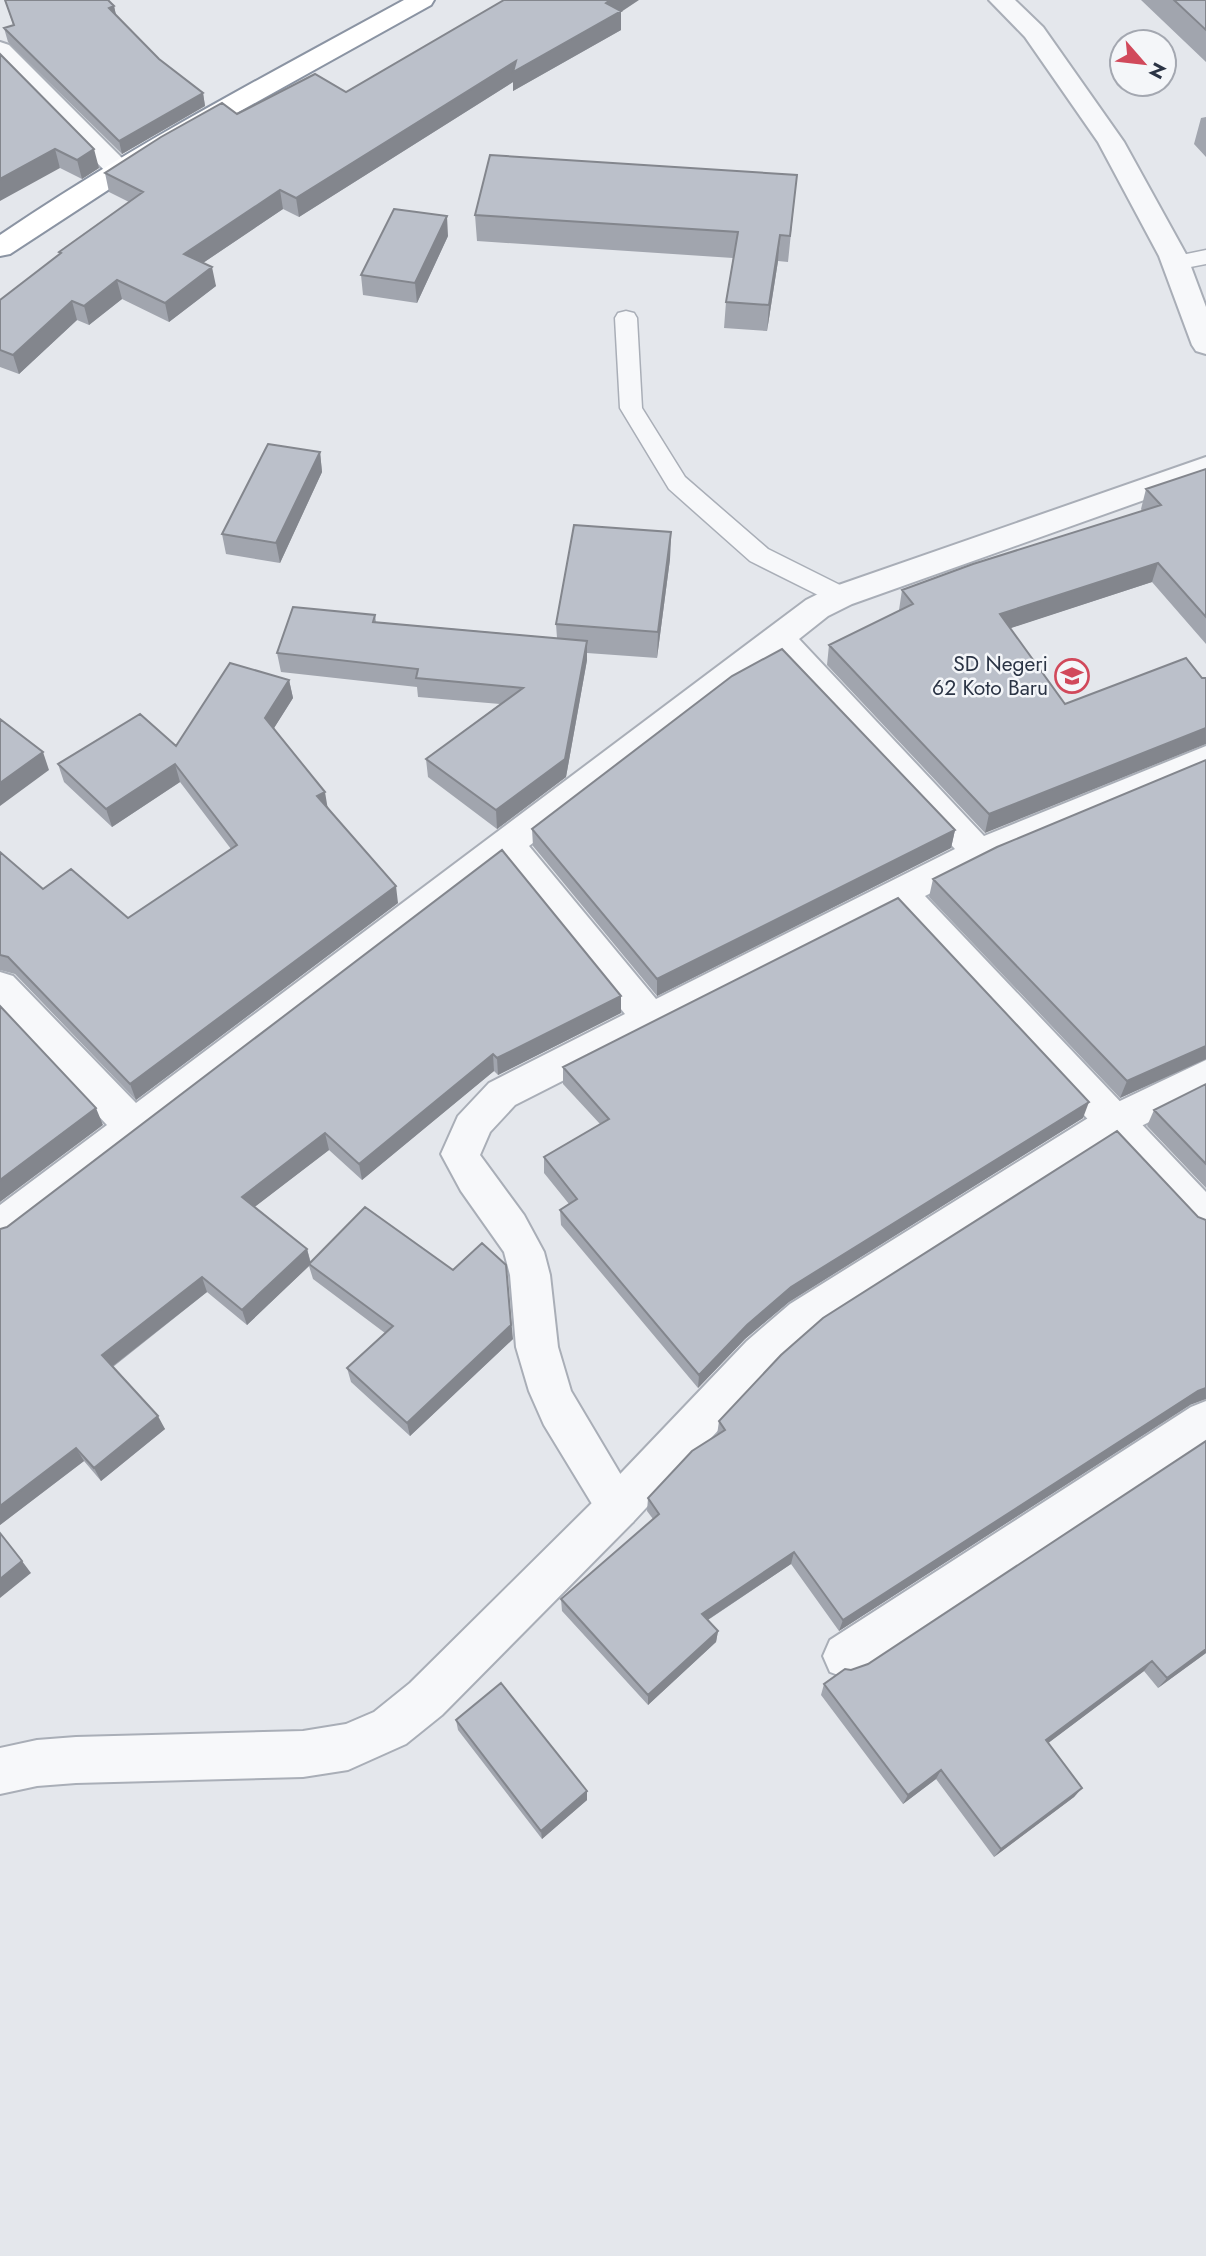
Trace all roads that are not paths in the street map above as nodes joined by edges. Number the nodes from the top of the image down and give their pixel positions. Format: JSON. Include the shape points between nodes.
{"nodes":[{"id":1,"x":422,"y":0,"type":"edge"},
{"id":2,"x":1001,"y":0,"type":"edge"},
{"id":3,"x":0,"y":50,"type":"edge"},
{"id":4,"x":119,"y":170,"type":"junction"},
{"id":5,"x":0,"y":248,"type":"edge"},
{"id":6,"x":1206,"y":257,"type":"edge"},
{"id":7,"x":1175,"y":264,"type":"junction"},
{"id":8,"x":626,"y":318,"type":"dead end"},
{"id":9,"x":1206,"y":345,"type":"edge"},
{"id":10,"x":1206,"y":467,"type":"edge"},
{"id":11,"x":841,"y":596,"type":"junction"},
{"id":12,"x":778,"y":636,"type":"junction"},
{"id":13,"x":1206,"y":759,"type":"edge"},
{"id":14,"x":507,"y":844,"type":"junction"},
{"id":15,"x":979,"y":853,"type":"junction"},
{"id":16,"x":901,"y":894,"type":"junction"},
{"id":17,"x":0,"y":987,"type":"edge"},
{"id":18,"x":651,"y":1019,"type":"junction"},
{"id":19,"x":1206,"y":1076,"type":"edge"},
{"id":20,"x":1115,"y":1121,"type":"junction"},
{"id":21,"x":134,"y":1127,"type":"junction"},
{"id":22,"x":1206,"y":1219,"type":"edge"},
{"id":23,"x":0,"y":1228,"type":"edge"},
{"id":24,"x":1206,"y":1421,"type":"edge"},
{"id":25,"x":618,"y":1507,"type":"junction"},
{"id":26,"x":846,"y":1656,"type":"dead end"},
{"id":27,"x":0,"y":1771,"type":"edge"}],
"edges":[{"from":1,"to":4,"type":"highway"},
{"from":2,"to":7,"type":"street","via":[[1034,33],[1111,142]]},
{"from":3,"to":4,"type":"street"},
{"from":4,"to":5,"type":"highway"},
{"from":6,"to":7,"type":"lane"},
{"from":7,"to":9,"type":"street"},
{"from":8,"to":11,"type":"lane","via":[[631,408],[677,483],[759,555]]},
{"from":10,"to":11,"type":"street"},
{"from":11,"to":12,"type":"street"},
{"from":12,"to":14,"type":"street"},
{"from":12,"to":15,"type":"street"},
{"from":13,"to":15,"type":"street"},
{"from":14,"to":18,"type":"street"},
{"from":14,"to":21,"type":"street"},
{"from":15,"to":16,"type":"street"},
{"from":16,"to":18,"type":"street"},
{"from":16,"to":20,"type":"street"},
{"from":17,"to":21,"type":"street"},
{"from":18,"to":25,"type":"street","via":[[502,1094],[478,1114],[460,1154],[524,1251],[544,1378],[577,1447]]},
{"from":19,"to":20,"type":"street"},
{"from":20,"to":22,"type":"street"},
{"from":20,"to":25,"type":"street","via":[[804,1317],[762,1354]]},
{"from":21,"to":23,"type":"street"},
{"from":24,"to":26,"type":"street"},
{"from":25,"to":27,"type":"street","via":[[426,1699],[390,1728],[348,1747],[303,1754],[76,1760]]}]}
